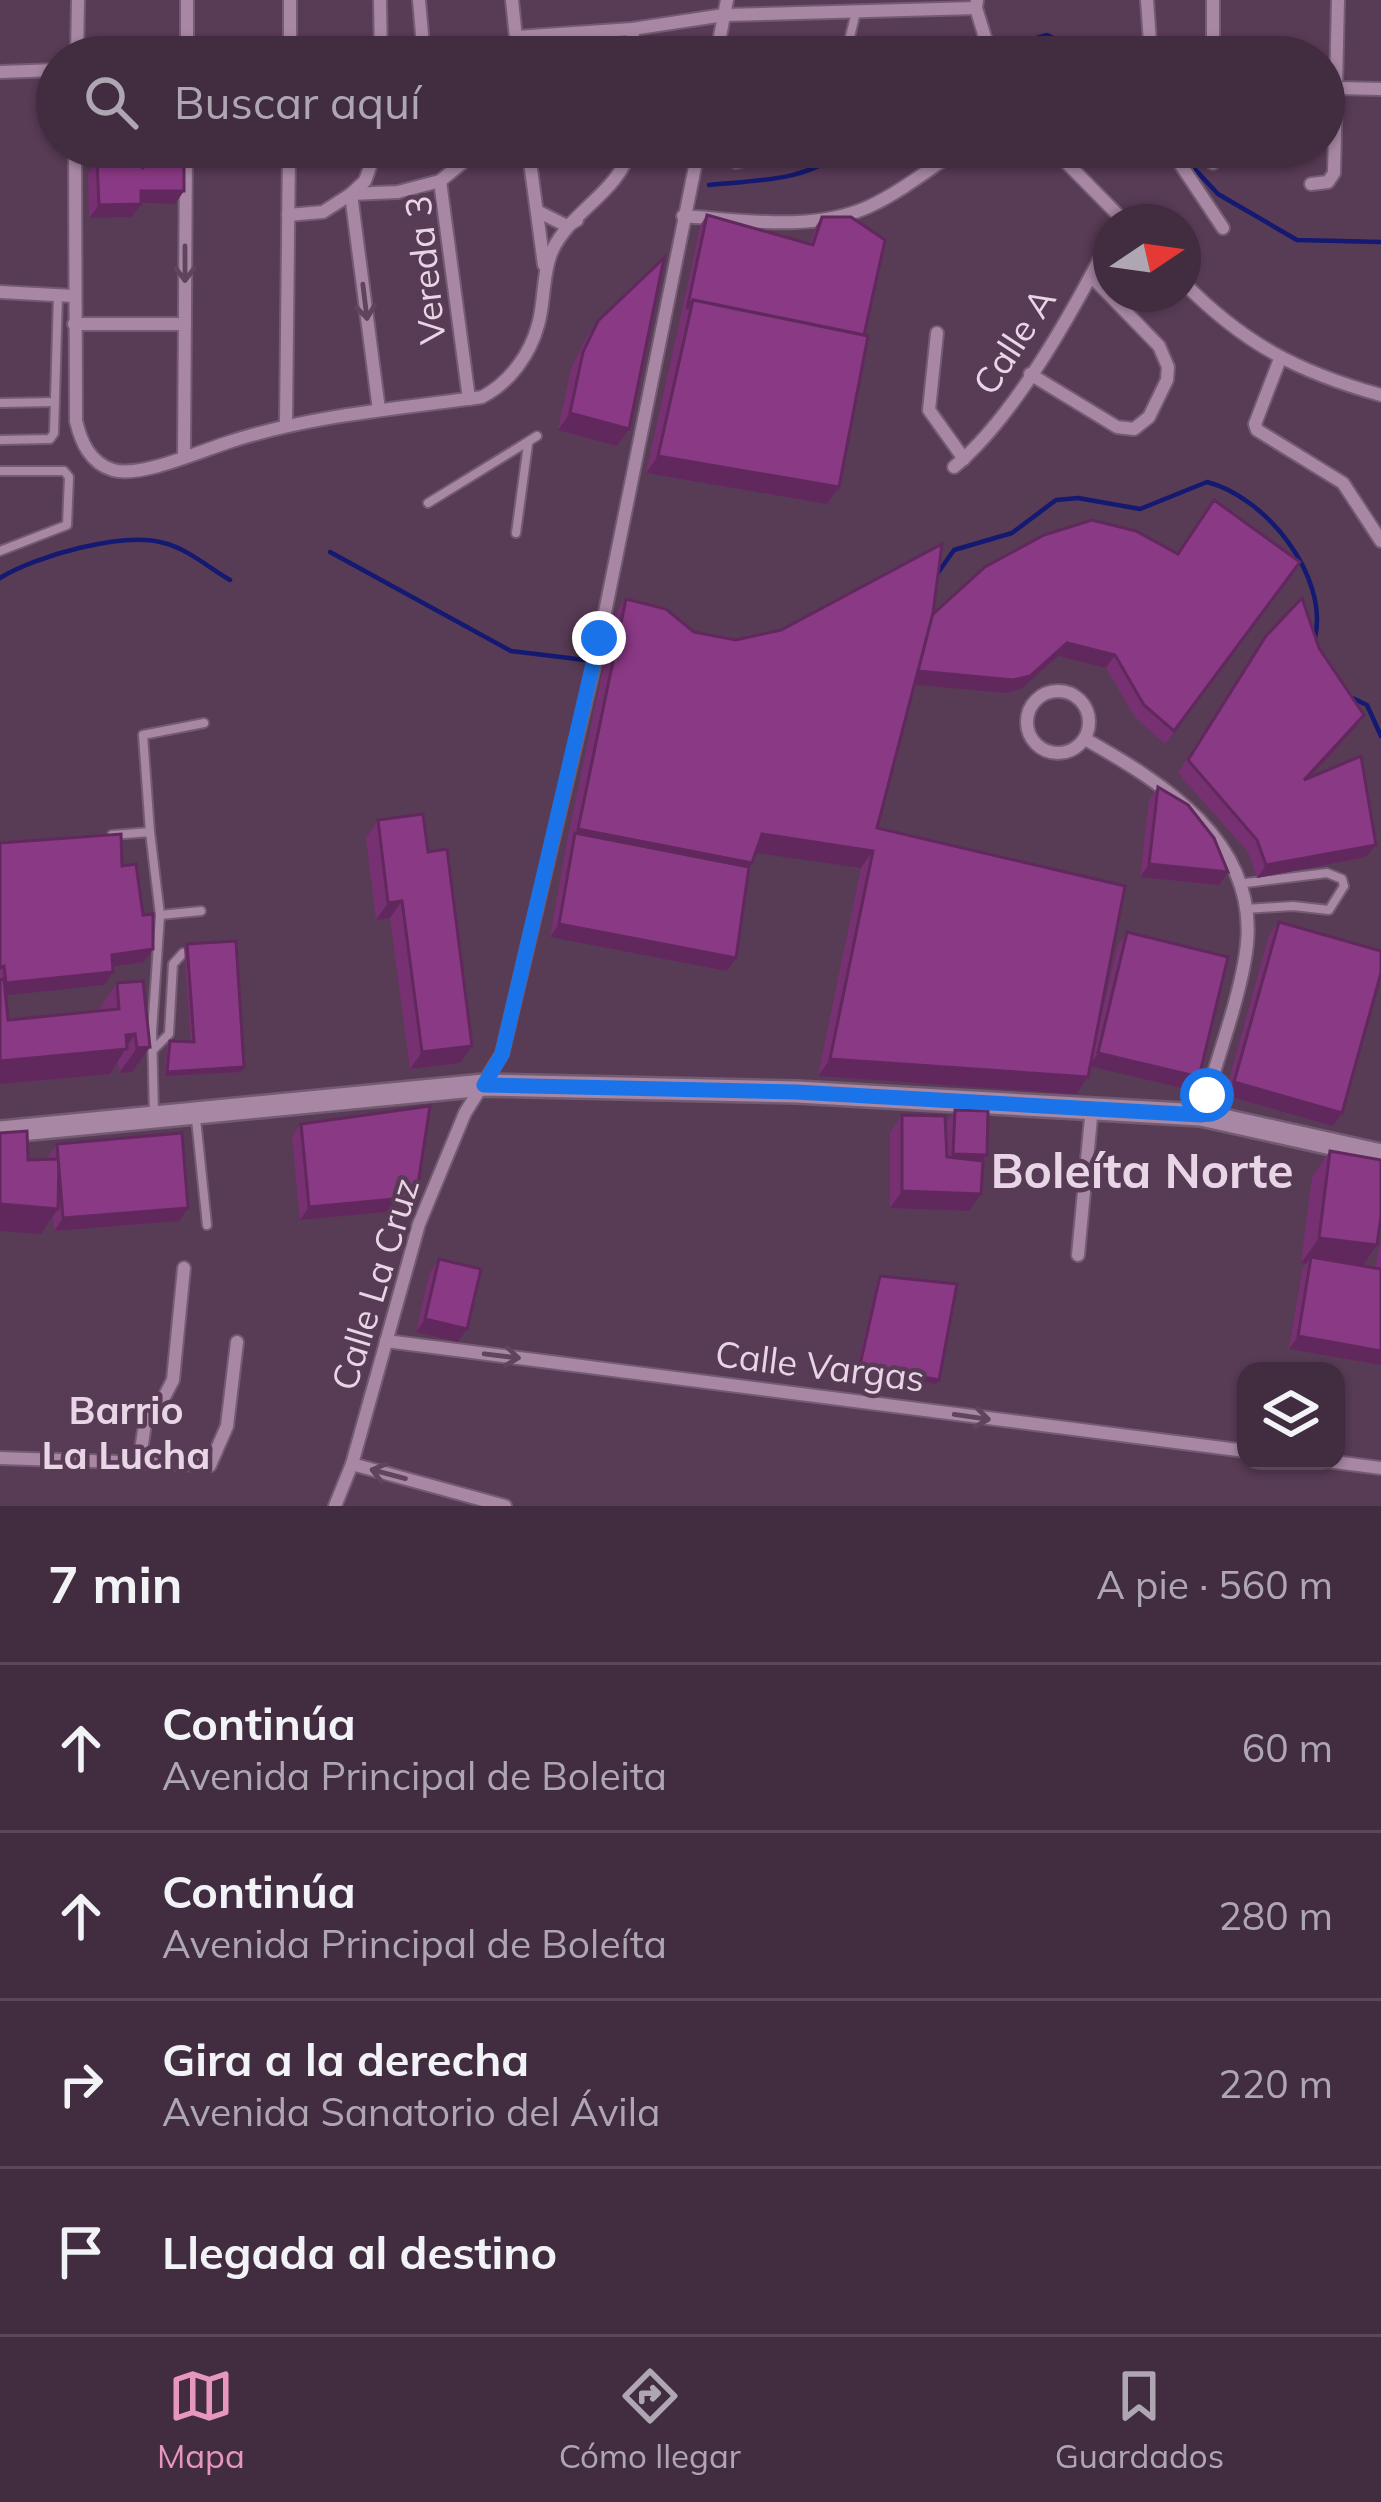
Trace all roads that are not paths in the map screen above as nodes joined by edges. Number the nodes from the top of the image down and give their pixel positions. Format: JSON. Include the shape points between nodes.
{"nodes":[{"id":1,"x":77,"y":0,"type":"edge"},
{"id":2,"x":188,"y":0,"type":"edge"},
{"id":3,"x":290,"y":0,"type":"edge"},
{"id":4,"x":380,"y":0,"type":"edge"},
{"id":5,"x":419,"y":0,"type":"edge"},
{"id":6,"x":512,"y":0,"type":"edge"},
{"id":7,"x":727,"y":0,"type":"edge"},
{"id":8,"x":1147,"y":0,"type":"edge"},
{"id":9,"x":1213,"y":0,"type":"edge"},
{"id":10,"x":1338,"y":0,"type":"edge"},
{"id":11,"x":977,"y":4,"type":"edge"},
{"id":12,"x":856,"y":11,"type":"junction"},
{"id":13,"x":724,"y":15,"type":"junction"},
{"id":14,"x":632,"y":29,"type":"junction"},
{"id":15,"x":76,"y":36,"type":"edge"},
{"id":16,"x":187,"y":36,"type":"edge"},
{"id":17,"x":290,"y":36,"type":"edge"},
{"id":18,"x":381,"y":36,"type":"edge"},
{"id":19,"x":422,"y":36,"type":"edge"},
{"id":20,"x":516,"y":36,"type":"edge"},
{"id":21,"x":530,"y":36,"type":"edge"},
{"id":22,"x":633,"y":36,"type":"edge"},
{"id":23,"x":720,"y":36,"type":"edge"},
{"id":24,"x":850,"y":36,"type":"edge"},
{"id":25,"x":985,"y":36,"type":"edge"},
{"id":26,"x":1150,"y":36,"type":"edge"},
{"id":27,"x":1213,"y":36,"type":"edge"},
{"id":28,"x":1338,"y":36,"type":"edge"},
{"id":29,"x":36,"y":71,"type":"edge"},
{"id":30,"x":0,"y":72,"type":"edge"},
{"id":31,"x":1345,"y":88,"type":"edge"},
{"id":32,"x":1381,"y":88,"type":"edge"},
{"id":33,"x":74,"y":168,"type":"edge"},
{"id":34,"x":186,"y":168,"type":"edge"},
{"id":35,"x":289,"y":168,"type":"edge"},
{"id":36,"x":372,"y":168,"type":"edge"},
{"id":37,"x":456,"y":168,"type":"edge"},
{"id":38,"x":532,"y":168,"type":"edge"},
{"id":39,"x":623,"y":168,"type":"edge"},
{"id":40,"x":694,"y":168,"type":"edge"},
{"id":41,"x":929,"y":168,"type":"edge"},
{"id":42,"x":1071,"y":168,"type":"edge"},
{"id":43,"x":1183,"y":168,"type":"edge"},
{"id":44,"x":1334,"y":168,"type":"edge"},
{"id":45,"x":440,"y":181,"type":"junction"},
{"id":46,"x":1311,"y":184,"type":"dead end"},
{"id":47,"x":351,"y":194,"type":"junction"},
{"id":48,"x":1105,"y":204,"type":"edge"},
{"id":49,"x":539,"y":212,"type":"junction"},
{"id":50,"x":288,"y":215,"type":"junction"},
{"id":51,"x":683,"y":216,"type":"junction"},
{"id":52,"x":578,"y":219,"type":"junction"},
{"id":53,"x":1223,"y":228,"type":"dead end"},
{"id":54,"x":1093,"y":272,"type":"edge"},
{"id":55,"x":1091,"y":276,"type":"junction"},
{"id":56,"x":545,"y":277,"type":"junction"},
{"id":57,"x":0,"y":292,"type":"edge"},
{"id":58,"x":66,"y":295,"type":"junction"},
{"id":59,"x":1201,"y":298,"type":"edge"},
{"id":60,"x":74,"y":324,"type":"junction"},
{"id":61,"x":185,"y":324,"type":"junction"},
{"id":62,"x":937,"y":333,"type":"dead end"},
{"id":63,"x":1280,"y":359,"type":"junction"},
{"id":64,"x":1030,"y":374,"type":"junction"},
{"id":65,"x":1381,"y":394,"type":"edge"},
{"id":66,"x":470,"y":399,"type":"junction"},
{"id":67,"x":55,"y":402,"type":"junction"},
{"id":68,"x":0,"y":404,"type":"edge"},
{"id":69,"x":379,"y":410,"type":"junction"},
{"id":70,"x":286,"y":423,"type":"junction"},
{"id":71,"x":0,"y":440,"type":"edge"},
{"id":72,"x":184,"y":457,"type":"junction"},
{"id":73,"x":0,"y":471,"type":"edge"},
{"id":74,"x":428,"y":503,"type":"dead end"},
{"id":75,"x":516,"y":533,"type":"dead end"},
{"id":76,"x":1381,"y":541,"type":"edge"},
{"id":77,"x":0,"y":551,"type":"edge"},
{"id":78,"x":618,"y":635,"type":"edge"},
{"id":79,"x":599,"y":638,"type":"junction"},
{"id":80,"x":204,"y":723,"type":"dead end"},
{"id":81,"x":1085,"y":739,"type":"junction"},
{"id":82,"x":150,"y":832,"type":"junction"},
{"id":83,"x":107,"y":835,"type":"edge"},
{"id":84,"x":1238,"y":884,"type":"junction"},
{"id":85,"x":1245,"y":909,"type":"junction"},
{"id":86,"x":201,"y":911,"type":"dead end"},
{"id":87,"x":160,"y":915,"type":"junction"},
{"id":88,"x":183,"y":953,"type":"edge"},
{"id":89,"x":152,"y":1051,"type":"junction"},
{"id":90,"x":484,"y":1085,"type":"junction"},
{"id":91,"x":1093,"y":1106,"type":"junction"},
{"id":92,"x":195,"y":1111,"type":"junction"},
{"id":93,"x":154,"y":1115,"type":"junction"},
{"id":94,"x":1201,"y":1115,"type":"junction"},
{"id":95,"x":0,"y":1132,"type":"edge"},
{"id":96,"x":1381,"y":1155,"type":"edge"},
{"id":97,"x":207,"y":1225,"type":"dead end"},
{"id":98,"x":1078,"y":1255,"type":"dead end"},
{"id":99,"x":184,"y":1268,"type":"dead end"},
{"id":100,"x":386,"y":1341,"type":"junction"},
{"id":101,"x":237,"y":1342,"type":"dead end"},
{"id":102,"x":1237,"y":1450,"type":"edge"},
{"id":103,"x":0,"y":1458,"type":"edge"},
{"id":104,"x":1345,"y":1463,"type":"edge"},
{"id":105,"x":139,"y":1464,"type":"junction"},
{"id":106,"x":352,"y":1464,"type":"junction"},
{"id":107,"x":1381,"y":1468,"type":"edge"},
{"id":108,"x":335,"y":1506,"type":"edge"},
{"id":109,"x":505,"y":1506,"type":"edge"}],
"edges":[{"from":1,"to":15,"type":"street"},
{"from":2,"to":16,"type":"street"},
{"from":3,"to":17,"type":"street"},
{"from":4,"to":18,"type":"street"},
{"from":5,"to":19,"type":"street"},
{"from":6,"to":20,"type":"street"},
{"from":7,"to":13,"type":"street"},
{"from":8,"to":26,"type":"street"},
{"from":9,"to":27,"type":"street"},
{"from":10,"to":28,"type":"street"},
{"from":11,"to":12,"type":"street"},
{"from":11,"to":25,"type":"street"},
{"from":12,"to":13,"type":"street"},
{"from":12,"to":24,"type":"lane"},
{"from":13,"to":14,"type":"street"},
{"from":13,"to":23,"type":"street"},
{"from":14,"to":21,"type":"street"},
{"from":14,"to":22,"type":"street"},
{"from":29,"to":30,"type":"street"},
{"from":31,"to":32,"type":"street"},
{"from":33,"to":58,"type":"street"},
{"from":34,"to":61,"type":"street","one_way":true},
{"from":35,"to":50,"type":"street"},
{"from":36,"to":47,"type":"street"},
{"from":37,"to":45,"type":"street","name":"Vereda 3"},
{"from":38,"to":49,"type":"street"},
{"from":39,"to":52,"type":"street"},
{"from":40,"to":51,"type":"street","name":"Calle La Cruz"},
{"from":41,"to":51,"type":"street","via":[[866,208],[834,216]]},
{"from":42,"to":48,"type":"street"},
{"from":43,"to":53,"type":"street"},
{"from":44,"to":46,"type":"street","via":[[1333,178]]},
{"from":45,"to":47,"type":"street"},
{"from":45,"to":66,"type":"street","name":"Vereda 3"},
{"from":47,"to":50,"type":"street","via":[[322,212]]},
{"from":47,"to":69,"type":"street","one_way":true},
{"from":49,"to":52,"type":"street","via":[[567,226]]},
{"from":49,"to":56,"type":"street"},
{"from":50,"to":70,"type":"street"},
{"from":51,"to":79,"type":"street","name":"Calle La Cruz"},
{"from":52,"to":56,"type":"street","via":[[553,250]]},
{"from":54,"to":55,"type":"street","name":"Calle A"},
{"from":55,"to":64,"type":"street","name":"Calle A"},
{"from":55,"to":64,"type":"street","via":[[1165,356],[1167,380],[1149,417],[1134,429],[1117,427]]},
{"from":56,"to":66,"type":"street","via":[[538,327],[513,374]]},
{"from":57,"to":58,"type":"street"},
{"from":58,"to":60,"type":"street"},
{"from":58,"to":67,"type":"lane"},
{"from":59,"to":63,"type":"street"},
{"from":60,"to":61,"type":"street"},
{"from":60,"to":72,"type":"street","via":[[84,446],[106,467],[124,471]]},
{"from":61,"to":72,"type":"street"},
{"from":62,"to":64,"type":"street","name":"Calle A","via":[[929,410],[959,463]]},
{"from":63,"to":65,"type":"street"},
{"from":63,"to":76,"type":"street","via":[[1257,430],[1342,483]]},
{"from":66,"to":69,"type":"street"},
{"from":67,"to":68,"type":"lane"},
{"from":67,"to":71,"type":"lane","via":[[50,439]]},
{"from":69,"to":70,"type":"street"},
{"from":70,"to":72,"type":"street"},
{"from":73,"to":77,"type":"lane","via":[[69,477],[67,525]]},
{"from":74,"to":75,"type":"lane","via":[[532,439]]},
{"from":78,"to":79,"type":"lane"},
{"from":79,"to":90,"type":"street","name":"Calle La Cruz","via":[[502,1054]]},
{"from":80,"to":82,"type":"lane","via":[[143,735]]},
{"from":81,"to":81,"type":"street","via":[[1090,718],[1078,697],[1057,691],[1033,704],[1029,734],[1043,751],[1065,754]]},
{"from":81,"to":84,"type":"street","via":[[1184,804],[1214,835]]},
{"from":82,"to":83,"type":"lane"},
{"from":82,"to":87,"type":"lane"},
{"from":84,"to":85,"type":"street"},
{"from":84,"to":85,"type":"lane","via":[[1327,873],[1344,886],[1329,910]]},
{"from":85,"to":94,"type":"street","via":[[1246,952]]},
{"from":86,"to":87,"type":"lane"},
{"from":87,"to":89,"type":"lane"},
{"from":88,"to":89,"type":"lane","via":[[173,964],[168,1037]]},
{"from":89,"to":93,"type":"lane"},
{"from":90,"to":91,"type":"street"},
{"from":90,"to":92,"type":"street"},
{"from":90,"to":100,"type":"street","name":"Calle La Cruz","via":[[419,1224]]},
{"from":91,"to":94,"type":"street"},
{"from":91,"to":98,"type":"street"},
{"from":92,"to":93,"type":"street"},
{"from":92,"to":97,"type":"lane"},
{"from":93,"to":95,"type":"street"},
{"from":94,"to":96,"type":"street"},
{"from":99,"to":105,"type":"street","via":[[173,1380],[146,1418]]},
{"from":100,"to":102,"type":"street","name":"Calle Vargas","one_way":true},
{"from":100,"to":106,"type":"street","name":"Calle La Cruz"},
{"from":101,"to":105,"type":"street","via":[[227,1426],[213,1463]]},
{"from":103,"to":105,"type":"street"},
{"from":104,"to":107,"type":"street"},
{"from":106,"to":108,"type":"street","name":"Calle La Cruz"},
{"from":109,"to":106,"type":"street","one_way":true}]}
